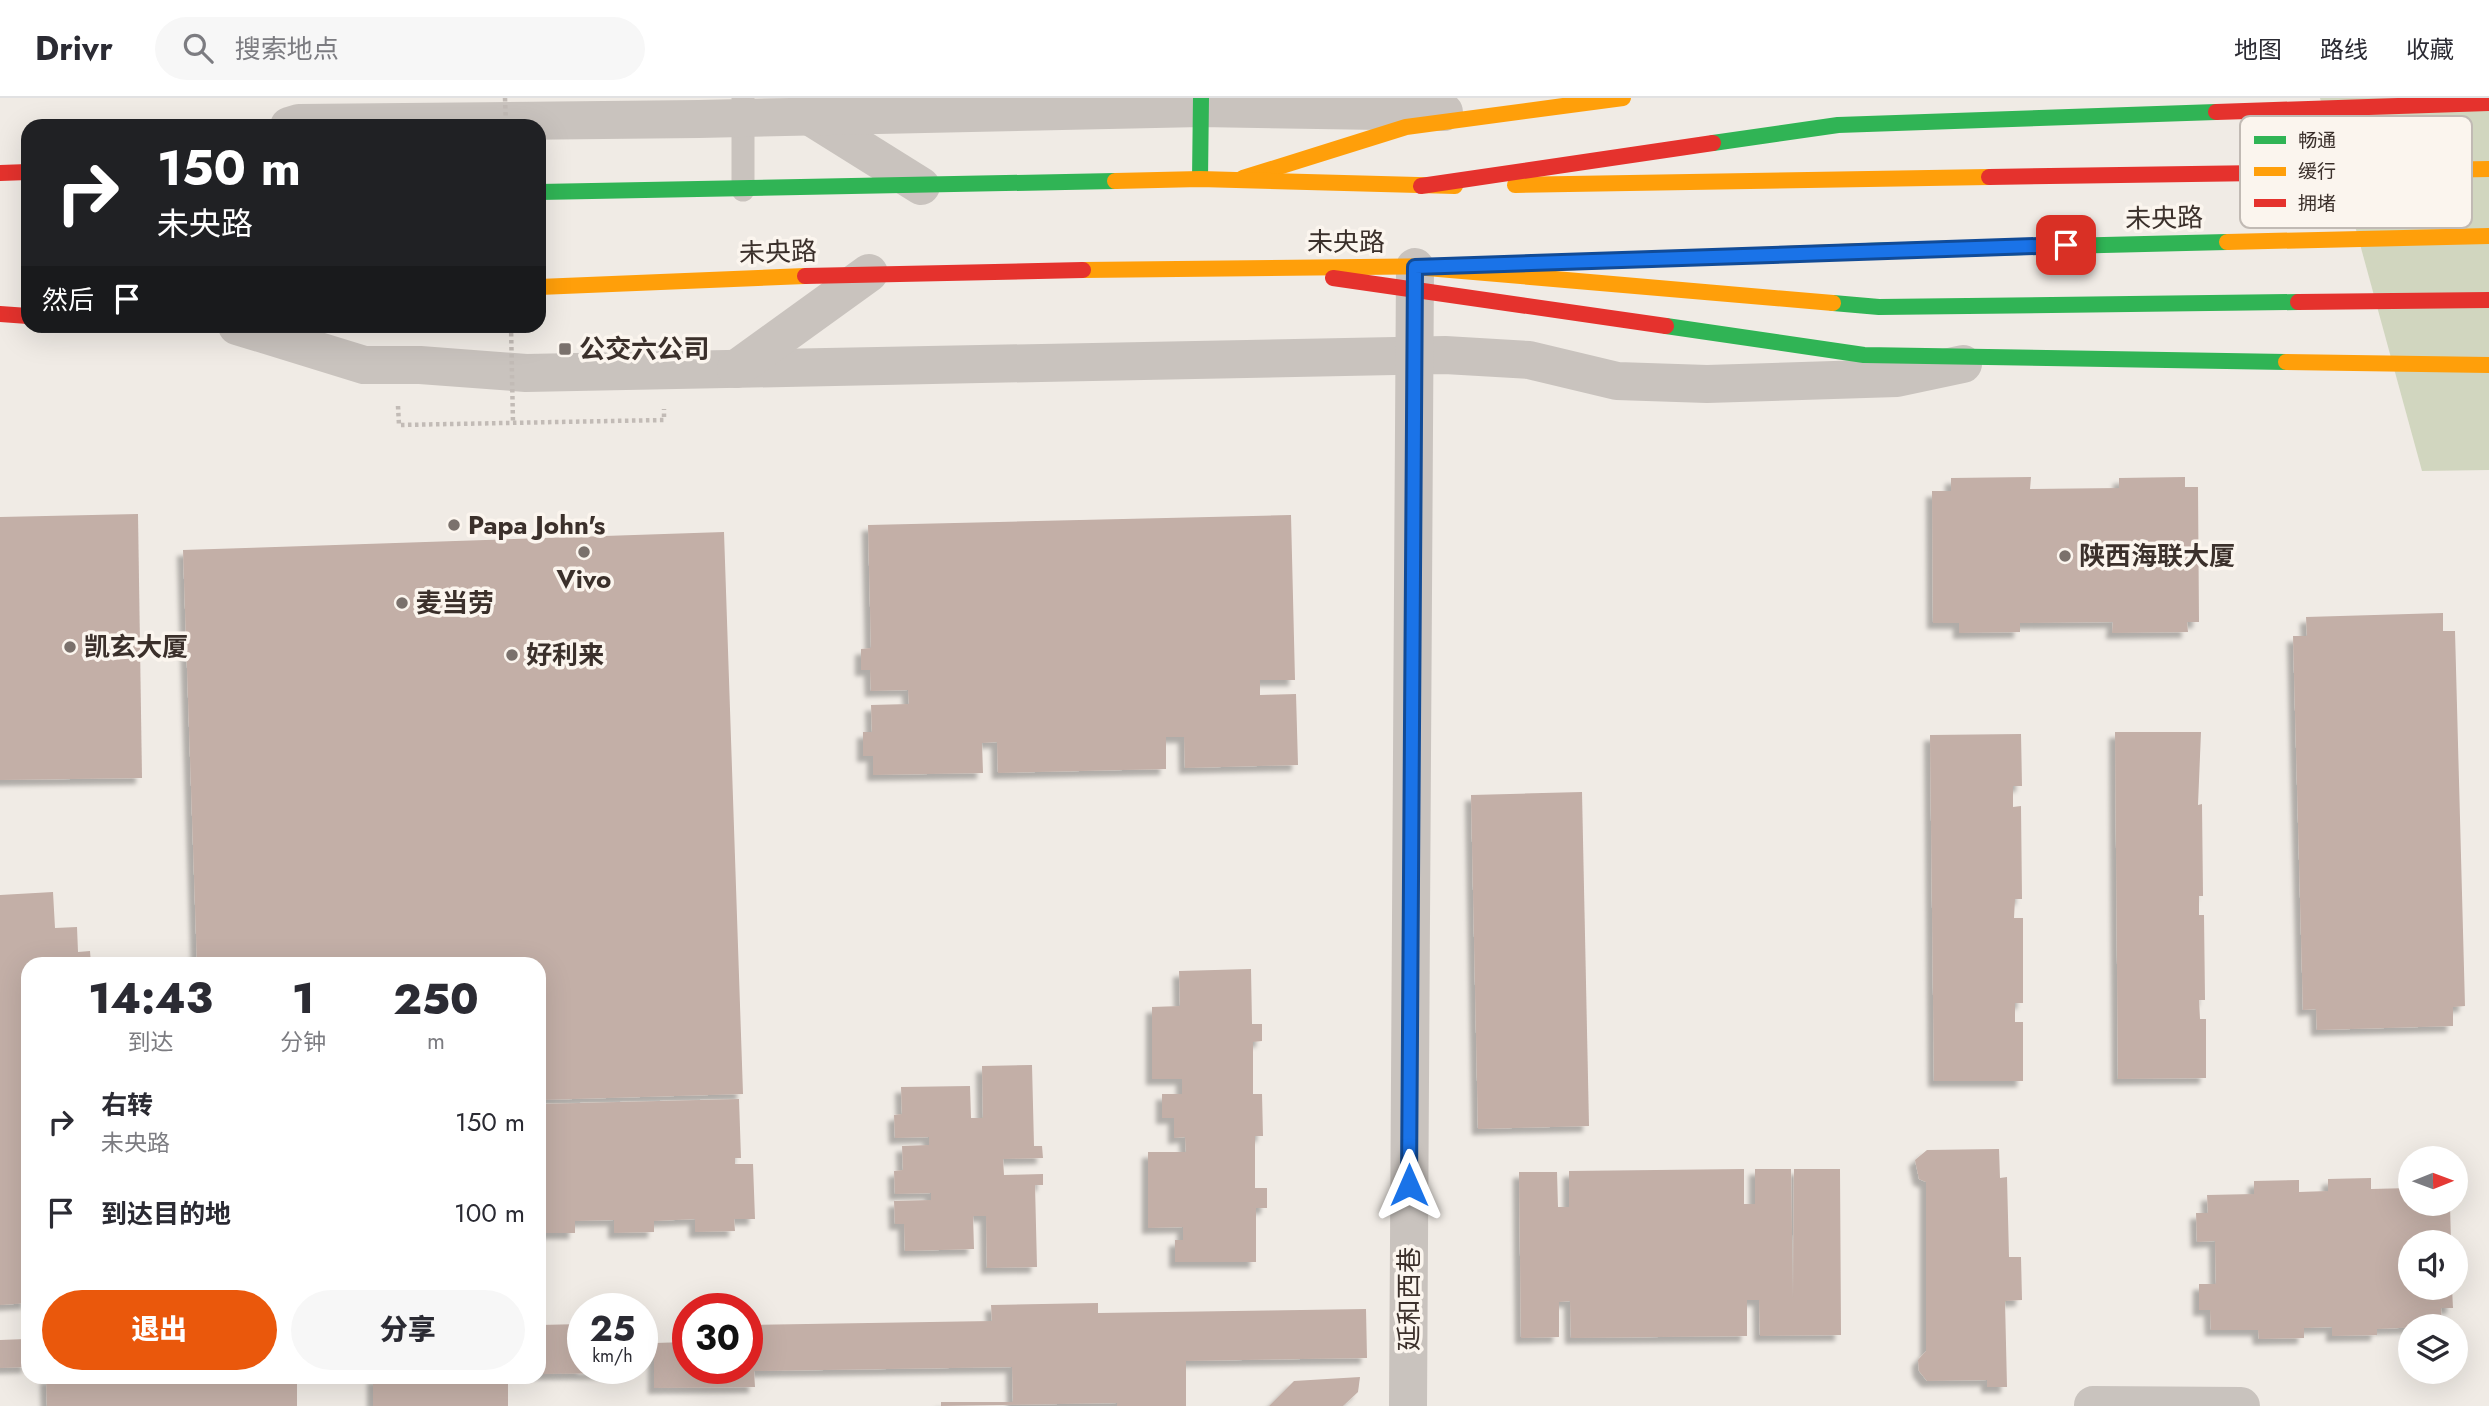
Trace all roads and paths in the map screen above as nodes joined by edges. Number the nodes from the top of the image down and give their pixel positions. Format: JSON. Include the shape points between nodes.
{"nodes":[{"id":1,"x":505,"y":98,"type":"edge"},
{"id":2,"x":1623,"y":98,"type":"edge"},
{"id":3,"x":1201,"y":103,"type":"edge"},
{"id":4,"x":2489,"y":103,"type":"edge"},
{"id":5,"x":743,"y":108,"type":"edge"},
{"id":6,"x":1505,"y":113,"type":"junction"},
{"id":7,"x":809,"y":116,"type":"junction"},
{"id":8,"x":417,"y":119,"type":"edge"},
{"id":9,"x":506,"y":119,"type":"edge"},
{"id":10,"x":0,"y":161,"type":"edge"},
{"id":11,"x":21,"y":168,"type":"edge"},
{"id":12,"x":21,"y":172,"type":"edge"},
{"id":13,"x":0,"y":173,"type":"edge"},
{"id":14,"x":2240,"y":174,"type":"edge"},
{"id":15,"x":1200,"y":179,"type":"junction"},
{"id":16,"x":1238,"y":179,"type":"junction"},
{"id":17,"x":921,"y":186,"type":"junction"},
{"id":18,"x":1421,"y":186,"type":"junction"},
{"id":19,"x":743,"y":190,"type":"junction"},
{"id":20,"x":546,"y":192,"type":"edge"},
{"id":21,"x":2489,"y":236,"type":"edge"},
{"id":22,"x":1254,"y":266,"type":"junction"},
{"id":23,"x":869,"y":273,"type":"junction"},
{"id":24,"x":1414,"y":279,"type":"junction"},
{"id":25,"x":546,"y":287,"type":"edge"},
{"id":26,"x":2489,"y":300,"type":"edge"},
{"id":27,"x":0,"y":314,"type":"edge"},
{"id":28,"x":21,"y":316,"type":"edge"},
{"id":29,"x":21,"y":319,"type":"edge"},
{"id":30,"x":0,"y":327,"type":"edge"},
{"id":31,"x":260,"y":333,"type":"edge"},
{"id":32,"x":511,"y":333,"type":"edge"},
{"id":33,"x":1414,"y":356,"type":"junction"},
{"id":34,"x":1996,"y":357,"type":"junction"},
{"id":35,"x":2489,"y":365,"type":"edge"},
{"id":36,"x":736,"y":369,"type":"junction"},
{"id":37,"x":664,"y":420,"type":"dead end"},
{"id":38,"x":513,"y":423,"type":"junction"},
{"id":39,"x":399,"y":425,"type":"dead end"},
{"id":40,"x":2093,"y":1405,"type":"edge"},
{"id":41,"x":1408,"y":1406,"type":"edge"},
{"id":42,"x":2241,"y":1406,"type":"edge"}],
"edges":[{"from":1,"to":9,"type":"path","bridge":true},
{"from":2,"to":6,"type":"main road"},
{"from":3,"to":6,"type":"street"},
{"from":3,"to":7,"type":"street"},
{"from":3,"to":15,"type":"main road"},
{"from":4,"to":18,"type":"main road","via":[[1838,125]]},
{"from":5,"to":7,"type":"street"},
{"from":5,"to":8,"type":"street"},
{"from":5,"to":19,"type":"lane"},
{"from":6,"to":16,"type":"main road","via":[[1406,127]]},
{"from":7,"to":17,"type":"street"},
{"from":10,"to":11,"type":"main road"},
{"from":12,"to":13,"type":"main road"},
{"from":14,"to":18,"type":"main road","name":"未央路"},
{"from":15,"to":16,"type":"main road","name":"未央路"},
{"from":15,"to":17,"type":"main road","name":"未央路"},
{"from":16,"to":18,"type":"main road","name":"未央路"},
{"from":17,"to":19,"type":"main road","name":"未央路"},
{"from":19,"to":20,"type":"main road","name":"未央路"},
{"from":21,"to":24,"type":"main road","name":"未央路","via":[[2013,246]]},
{"from":22,"to":23,"type":"main road","name":"未央路"},
{"from":22,"to":24,"type":"main road","name":"未央路"},
{"from":22,"to":24,"type":"main road"},
{"from":23,"to":25,"type":"main road","name":"未央路"},
{"from":23,"to":36,"type":"street"},
{"from":24,"to":26,"type":"main road","via":[[1879,307]]},
{"from":24,"to":33,"type":"street","name":"延和西巷"},
{"from":24,"to":34,"type":"main road","via":[[1864,355]]},
{"from":27,"to":28,"type":"main road"},
{"from":29,"to":30,"type":"main road"},
{"from":31,"to":36,"type":"street","via":[[365,365],[526,373]]},
{"from":32,"to":38,"type":"path","bridge":true},
{"from":33,"to":34,"type":"street","via":[[1530,360],[1617,381],[1707,384],[1897,378]]},
{"from":33,"to":36,"type":"street"},
{"from":33,"to":41,"type":"street","name":"延和西巷"},
{"from":34,"to":35,"type":"main road"},
{"from":37,"to":38,"type":"path"},
{"from":38,"to":39,"type":"path"},
{"from":40,"to":42,"type":"street"}]}
